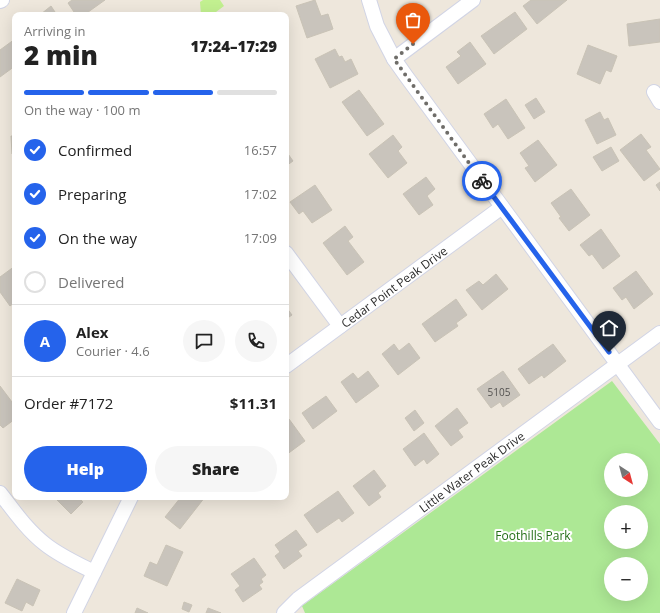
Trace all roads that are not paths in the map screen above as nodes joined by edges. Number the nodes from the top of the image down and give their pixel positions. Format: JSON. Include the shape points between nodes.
{"nodes":[{"id":1,"x":369,"y":0,"type":"edge"},
{"id":2,"x":473,"y":0,"type":"edge"},
{"id":3,"x":394,"y":59,"type":"junction"},
{"id":4,"x":502,"y":207,"type":"junction"},
{"id":5,"x":289,"y":257,"type":"edge"},
{"id":6,"x":340,"y":326,"type":"junction"},
{"id":7,"x":660,"y":333,"type":"edge"},
{"id":8,"x":289,"y":364,"type":"edge"},
{"id":9,"x":618,"y":364,"type":"junction"},
{"id":10,"x":660,"y":422,"type":"edge"},
{"id":11,"x":0,"y":493,"type":"edge"},
{"id":12,"x":130,"y":500,"type":"edge"},
{"id":13,"x":94,"y":572,"type":"junction"},
{"id":14,"x":74,"y":613,"type":"edge"},
{"id":15,"x":284,"y":613,"type":"edge"}],
"edges":[{"from":1,"to":3,"type":"street","via":[[377,26]]},
{"from":2,"to":3,"type":"street"},
{"from":3,"to":4,"type":"street"},
{"from":4,"to":6,"type":"street","name":"Cedar Point Peak Drive"},
{"from":4,"to":9,"type":"street"},
{"from":5,"to":6,"type":"street"},
{"from":6,"to":8,"type":"street","name":"Cedar Point Peak Drive"},
{"from":7,"to":9,"type":"street","name":"Little Water Peak Drive"},
{"from":9,"to":10,"type":"street"},
{"from":9,"to":15,"type":"street","name":"Little Water Peak Drive","via":[[298,599]]},
{"from":11,"to":13,"type":"street","via":[[18,517],[46,545]]},
{"from":12,"to":13,"type":"street"},
{"from":13,"to":14,"type":"street"}]}
